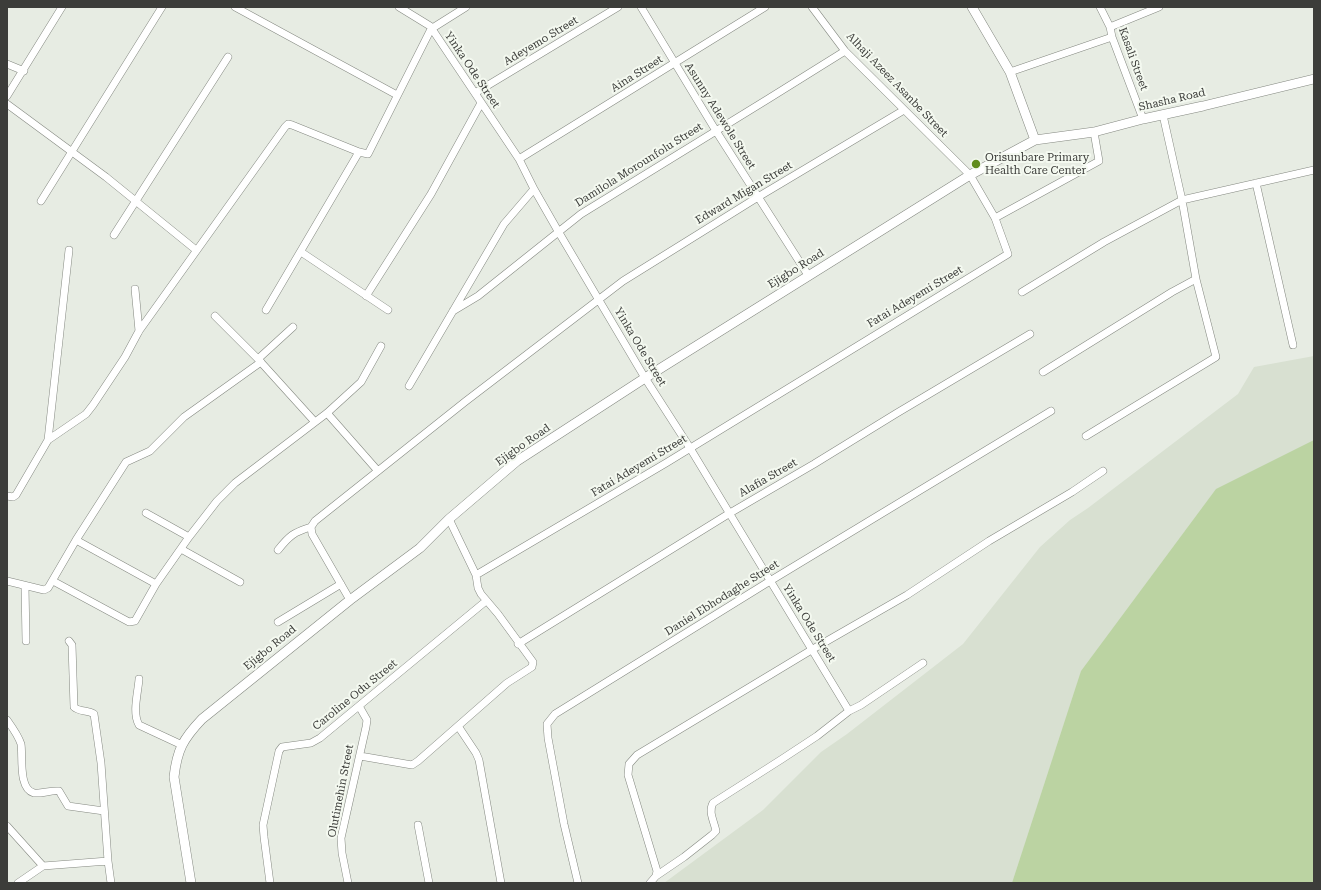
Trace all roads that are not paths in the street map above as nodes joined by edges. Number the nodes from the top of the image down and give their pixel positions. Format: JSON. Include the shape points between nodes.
{"nodes":[{"id":1,"x":62,"y":7,"type":"edge"},
{"id":2,"x":162,"y":7,"type":"edge"},
{"id":3,"x":235,"y":7,"type":"edge"},
{"id":4,"x":399,"y":7,"type":"edge"},
{"id":5,"x":466,"y":7,"type":"edge"},
{"id":6,"x":618,"y":7,"type":"edge"},
{"id":7,"x":641,"y":7,"type":"edge"},
{"id":8,"x":765,"y":7,"type":"edge"},
{"id":9,"x":812,"y":7,"type":"edge"},
{"id":10,"x":972,"y":7,"type":"edge"},
{"id":11,"x":1100,"y":7,"type":"edge"},
{"id":12,"x":1159,"y":7,"type":"edge"},
{"id":13,"x":1110,"y":27,"type":"junction"},
{"id":14,"x":431,"y":29,"type":"junction"},
{"id":15,"x":1112,"y":37,"type":"junction"},
{"id":16,"x":845,"y":51,"type":"junction"},
{"id":17,"x":228,"y":57,"type":"dead end"},
{"id":18,"x":675,"y":63,"type":"junction"},
{"id":19,"x":7,"y":64,"type":"edge"},
{"id":20,"x":24,"y":71,"type":"junction"},
{"id":21,"x":1010,"y":72,"type":"junction"},
{"id":22,"x":1314,"y":79,"type":"edge"},
{"id":23,"x":475,"y":93,"type":"junction"},
{"id":24,"x":397,"y":95,"type":"junction"},
{"id":25,"x":7,"y":96,"type":"edge"},
{"id":26,"x":481,"y":102,"type":"junction"},
{"id":27,"x":7,"y":104,"type":"edge"},
{"id":28,"x":904,"y":110,"type":"junction"},
{"id":29,"x":1163,"y":115,"type":"junction"},
{"id":30,"x":1143,"y":119,"type":"junction"},
{"id":31,"x":716,"y":131,"type":"junction"},
{"id":32,"x":1094,"y":132,"type":"junction"},
{"id":33,"x":1035,"y":140,"type":"junction"},
{"id":34,"x":72,"y":151,"type":"junction"},
{"id":35,"x":359,"y":152,"type":"junction"},
{"id":36,"x":519,"y":159,"type":"junction"},
{"id":37,"x":1314,"y":170,"type":"edge"},
{"id":38,"x":970,"y":174,"type":"junction"},
{"id":39,"x":1256,"y":183,"type":"junction"},
{"id":40,"x":534,"y":189,"type":"junction"},
{"id":41,"x":758,"y":197,"type":"junction"},
{"id":42,"x":1182,"y":200,"type":"junction"},
{"id":43,"x":41,"y":201,"type":"dead end"},
{"id":44,"x":136,"y":201,"type":"junction"},
{"id":45,"x":995,"y":218,"type":"junction"},
{"id":46,"x":558,"y":231,"type":"junction"},
{"id":47,"x":114,"y":234,"type":"dead end"},
{"id":48,"x":69,"y":250,"type":"dead end"},
{"id":49,"x":196,"y":250,"type":"junction"},
{"id":50,"x":301,"y":252,"type":"junction"},
{"id":51,"x":808,"y":275,"type":"junction"},
{"id":52,"x":1196,"y":279,"type":"junction"},
{"id":53,"x":135,"y":289,"type":"dead end"},
{"id":54,"x":1022,"y":292,"type":"dead end"},
{"id":55,"x":366,"y":296,"type":"junction"},
{"id":56,"x":598,"y":298,"type":"junction"},
{"id":57,"x":266,"y":310,"type":"dead end"},
{"id":58,"x":388,"y":310,"type":"dead end"},
{"id":59,"x":454,"y":311,"type":"junction"},
{"id":60,"x":215,"y":316,"type":"dead end"},
{"id":61,"x":293,"y":327,"type":"dead end"},
{"id":62,"x":139,"y":331,"type":"junction"},
{"id":63,"x":1030,"y":334,"type":"dead end"},
{"id":64,"x":1293,"y":345,"type":"dead end"},
{"id":65,"x":381,"y":346,"type":"dead end"},
{"id":66,"x":259,"y":360,"type":"junction"},
{"id":67,"x":1044,"y":372,"type":"dead end"},
{"id":68,"x":645,"y":378,"type":"junction"},
{"id":69,"x":409,"y":386,"type":"dead end"},
{"id":70,"x":1051,"y":411,"type":"dead end"},
{"id":71,"x":327,"y":413,"type":"junction"},
{"id":72,"x":315,"y":422,"type":"junction"},
{"id":73,"x":1086,"y":436,"type":"dead end"},
{"id":74,"x":48,"y":440,"type":"junction"},
{"id":75,"x":690,"y":448,"type":"junction"},
{"id":76,"x":378,"y":471,"type":"junction"},
{"id":77,"x":1104,"y":471,"type":"dead end"},
{"id":78,"x":7,"y":496,"type":"edge"},
{"id":79,"x":730,"y":513,"type":"junction"},
{"id":80,"x":146,"y":514,"type":"dead end"},
{"id":81,"x":449,"y":519,"type":"junction"},
{"id":82,"x":311,"y":526,"type":"junction"},
{"id":83,"x":189,"y":537,"type":"junction"},
{"id":84,"x":76,"y":540,"type":"junction"},
{"id":85,"x":181,"y":549,"type":"junction"},
{"id":86,"x":278,"y":550,"type":"dead end"},
{"id":87,"x":476,"y":575,"type":"junction"},
{"id":88,"x":7,"y":581,"type":"edge"},
{"id":89,"x":53,"y":581,"type":"junction"},
{"id":90,"x":770,"y":581,"type":"junction"},
{"id":91,"x":240,"y":582,"type":"dead end"},
{"id":92,"x":156,"y":584,"type":"junction"},
{"id":93,"x":340,"y":584,"type":"junction"},
{"id":94,"x":25,"y":586,"type":"junction"},
{"id":95,"x":350,"y":600,"type":"junction"},
{"id":96,"x":486,"y":601,"type":"junction"},
{"id":97,"x":278,"y":622,"type":"dead end"},
{"id":98,"x":26,"y":641,"type":"dead end"},
{"id":99,"x":69,"y":641,"type":"dead end"},
{"id":100,"x":518,"y":644,"type":"junction"},
{"id":101,"x":813,"y":649,"type":"junction"},
{"id":102,"x":923,"y":663,"type":"dead end"},
{"id":103,"x":139,"y":679,"type":"dead end"},
{"id":104,"x":358,"y":706,"type":"junction"},
{"id":105,"x":849,"y":711,"type":"junction"},
{"id":106,"x":7,"y":720,"type":"edge"},
{"id":107,"x":458,"y":726,"type":"junction"},
{"id":108,"x":182,"y":745,"type":"junction"},
{"id":109,"x":360,"y":756,"type":"junction"},
{"id":110,"x":104,"y":811,"type":"junction"},
{"id":111,"x":418,"y":825,"type":"dead end"},
{"id":112,"x":7,"y":826,"type":"edge"},
{"id":113,"x":108,"y":861,"type":"junction"},
{"id":114,"x":43,"y":866,"type":"junction"},
{"id":115,"x":656,"y":876,"type":"junction"},
{"id":116,"x":18,"y":883,"type":"edge"},
{"id":117,"x":111,"y":883,"type":"edge"},
{"id":118,"x":191,"y":883,"type":"edge"},
{"id":119,"x":270,"y":883,"type":"edge"},
{"id":120,"x":348,"y":883,"type":"edge"},
{"id":121,"x":429,"y":883,"type":"edge"},
{"id":122,"x":501,"y":883,"type":"edge"},
{"id":123,"x":578,"y":883,"type":"edge"},
{"id":124,"x":650,"y":883,"type":"edge"}],
"edges":[{"from":1,"to":20,"type":"street"},
{"from":2,"to":34,"type":"street"},
{"from":3,"to":24,"type":"street"},
{"from":4,"to":14,"type":"street","name":"Yinka Ode Street"},
{"from":5,"to":14,"type":"street"},
{"from":6,"to":23,"type":"street","name":"Adeyemo Street"},
{"from":7,"to":18,"type":"street","name":"Asunny Adewole Street"},
{"from":8,"to":18,"type":"street","name":"Aina Street"},
{"from":9,"to":16,"type":"street","name":"Alhaji Azeez Asanbe Street"},
{"from":10,"to":21,"type":"street"},
{"from":11,"to":13,"type":"street","name":"Kasali Street"},
{"from":12,"to":13,"type":"street"},
{"from":13,"to":15,"type":"street","name":"Kasali Street"},
{"from":14,"to":23,"type":"street","name":"Yinka Ode Street"},
{"from":14,"to":24,"type":"street"},
{"from":15,"to":21,"type":"street"},
{"from":15,"to":30,"type":"street","name":"Kasali Street"},
{"from":16,"to":28,"type":"street","name":"Alhaji Azeez Asanbe Street"},
{"from":16,"to":31,"type":"street","name":"Damilola Morounfolu Street"},
{"from":17,"to":44,"type":"street"},
{"from":18,"to":31,"type":"street","name":"Asunny Adewole Street"},
{"from":18,"to":36,"type":"street","name":"Aina Street"},
{"from":19,"to":20,"type":"street"},
{"from":20,"to":25,"type":"street"},
{"from":21,"to":33,"type":"street"},
{"from":22,"to":29,"type":"street","name":"Shasha Road"},
{"from":23,"to":26,"type":"street","name":"Yinka Ode Street"},
{"from":24,"to":35,"type":"street","via":[[370,152]]},
{"from":26,"to":36,"type":"street","name":"Yinka Ode Street"},
{"from":26,"to":55,"type":"street","via":[[431,194]]},
{"from":27,"to":34,"type":"street"},
{"from":28,"to":38,"type":"street","name":"Alhaji Azeez Asanbe Street"},
{"from":28,"to":41,"type":"street","name":"Edward Migan Street"},
{"from":29,"to":30,"type":"street","name":"Shasha Road"},
{"from":29,"to":42,"type":"street"},
{"from":30,"to":32,"type":"street","name":"Shasha Road"},
{"from":31,"to":41,"type":"street","name":"Asunny Adewole Street"},
{"from":31,"to":46,"type":"street","name":"Damilola Morounfolu Street","via":[[581,214]]},
{"from":32,"to":33,"type":"street","name":"Shasha Road"},
{"from":32,"to":45,"type":"street","via":[[1099,162]]},
{"from":33,"to":38,"type":"street","name":"Ejigbo Road"},
{"from":34,"to":43,"type":"street"},
{"from":34,"to":44,"type":"street"},
{"from":35,"to":49,"type":"street","via":[[288,124]]},
{"from":35,"to":50,"type":"street"},
{"from":36,"to":40,"type":"street","name":"Yinka Ode Street"},
{"from":37,"to":39,"type":"street"},
{"from":38,"to":45,"type":"street","name":"Fatai Adeyemi Street"},
{"from":38,"to":51,"type":"street","name":"Ejigbo Road"},
{"from":39,"to":42,"type":"street"},
{"from":39,"to":64,"type":"street"},
{"from":40,"to":46,"type":"street","name":"Yinka Ode Street"},
{"from":40,"to":59,"type":"street","via":[[504,224]]},
{"from":41,"to":51,"type":"street","name":"Asunny Adewole Street"},
{"from":41,"to":56,"type":"street","name":"Edward Migan Street"},
{"from":42,"to":52,"type":"street"},
{"from":42,"to":54,"type":"street","via":[[1104,242]]},
{"from":44,"to":47,"type":"street"},
{"from":44,"to":49,"type":"street"},
{"from":45,"to":75,"type":"street","name":"Fatai Adeyemi Street","via":[[1008,254]]},
{"from":46,"to":56,"type":"street","name":"Yinka Ode Street"},
{"from":46,"to":59,"type":"street","name":"Damilola Morounfolu Street","via":[[478,296]]},
{"from":48,"to":74,"type":"street"},
{"from":49,"to":62,"type":"street"},
{"from":50,"to":55,"type":"street"},
{"from":50,"to":57,"type":"street"},
{"from":51,"to":68,"type":"street","name":"Ejigbo Road"},
{"from":52,"to":67,"type":"street"},
{"from":52,"to":73,"type":"street","via":[[1216,357]]},
{"from":53,"to":62,"type":"street"},
{"from":55,"to":58,"type":"street"},
{"from":56,"to":68,"type":"street","name":"Yinka Ode Street"},
{"from":56,"to":76,"type":"street","name":"Edward Migan Street"},
{"from":59,"to":69,"type":"street"},
{"from":60,"to":66,"type":"street"},
{"from":61,"to":66,"type":"street"},
{"from":62,"to":74,"type":"street","via":[[86,414]]},
{"from":63,"to":79,"type":"street","name":"Alafia Street"},
{"from":65,"to":71,"type":"street","via":[[362,380]]},
{"from":66,"to":72,"type":"street"},
{"from":66,"to":84,"type":"street","via":[[184,417],[150,451],[126,462]]},
{"from":68,"to":75,"type":"street","name":"Yinka Ode Street"},
{"from":68,"to":81,"type":"street","name":"Ejigbo Road","via":[[517,461]]},
{"from":70,"to":90,"type":"street","name":"Daniel Ebhodaghe Street"},
{"from":71,"to":72,"type":"street"},
{"from":71,"to":76,"type":"street"},
{"from":72,"to":83,"type":"street","via":[[235,483],[217,501]]},
{"from":74,"to":78,"type":"street","via":[[16,495]]},
{"from":75,"to":79,"type":"street","name":"Yinka Ode Street"},
{"from":75,"to":87,"type":"street","name":"Fatai Adeyemi Street"},
{"from":76,"to":82,"type":"street","name":"Edward Migan Street","via":[[315,520]]},
{"from":77,"to":101,"type":"street","via":[[989,541],[907,595]]},
{"from":79,"to":90,"type":"street","name":"Yinka Ode Street"},
{"from":79,"to":100,"type":"street","name":"Alafia Street"},
{"from":80,"to":83,"type":"street"},
{"from":81,"to":87,"type":"street"},
{"from":81,"to":95,"type":"street","name":"Ejigbo Road","via":[[420,548]]},
{"from":82,"to":86,"type":"street","name":"Edward Migan Street","via":[[288,538]]},
{"from":82,"to":93,"type":"street","via":[[312,534]]},
{"from":83,"to":85,"type":"street"},
{"from":84,"to":89,"type":"street"},
{"from":84,"to":92,"type":"street"},
{"from":85,"to":91,"type":"street"},
{"from":85,"to":92,"type":"street"},
{"from":87,"to":96,"type":"street","via":[[478,588]]},
{"from":88,"to":94,"type":"street"},
{"from":89,"to":92,"type":"street","via":[[132,622]]},
{"from":89,"to":94,"type":"street","via":[[44,590]]},
{"from":90,"to":101,"type":"street","name":"Yinka Ode Street"},
{"from":90,"to":123,"type":"street","name":"Daniel Ebhodaghe Street","via":[[555,714],[547,724],[564,824]]},
{"from":93,"to":95,"type":"street"},
{"from":93,"to":97,"type":"street"},
{"from":94,"to":98,"type":"street"},
{"from":95,"to":108,"type":"street","name":"Ejigbo Road","via":[[202,719],[189,732]]},
{"from":96,"to":100,"type":"street"},
{"from":96,"to":104,"type":"street","name":"Caroline Odu Street"},
{"from":99,"to":110,"type":"street","via":[[72,645],[74,707],[94,714]]},
{"from":100,"to":107,"type":"street","via":[[533,662],[532,666],[507,683]]},
{"from":101,"to":105,"type":"street","name":"Yinka Ode Street"},
{"from":101,"to":115,"type":"street","via":[[637,755],[629,764],[628,775],[657,871]]},
{"from":102,"to":105,"type":"street"},
{"from":103,"to":108,"type":"street","via":[[136,720],[139,725]]},
{"from":104,"to":109,"type":"street","name":"Olutimehin Street","via":[[366,720]]},
{"from":104,"to":119,"type":"street","name":"Caroline Odu Street","via":[[320,738],[311,743],[287,745],[279,751],[264,826]]},
{"from":105,"to":115,"type":"street","via":[[799,748],[713,803],[711,814],[716,831]]},
{"from":106,"to":110,"type":"street","via":[[21,745],[22,773],[29,791],[59,791],[68,806]]},
{"from":107,"to":109,"type":"street","via":[[412,765]]},
{"from":107,"to":122,"type":"street","via":[[479,760]]},
{"from":108,"to":118,"type":"street","name":"Ejigbo Road","via":[[176,760],[174,777]]},
{"from":109,"to":120,"type":"street","name":"Olutimehin Street","via":[[341,838]]},
{"from":110,"to":113,"type":"street"},
{"from":111,"to":121,"type":"street"},
{"from":112,"to":114,"type":"street"},
{"from":113,"to":114,"type":"street"},
{"from":113,"to":117,"type":"street"},
{"from":114,"to":116,"type":"street"},
{"from":115,"to":124,"type":"street"}]}
